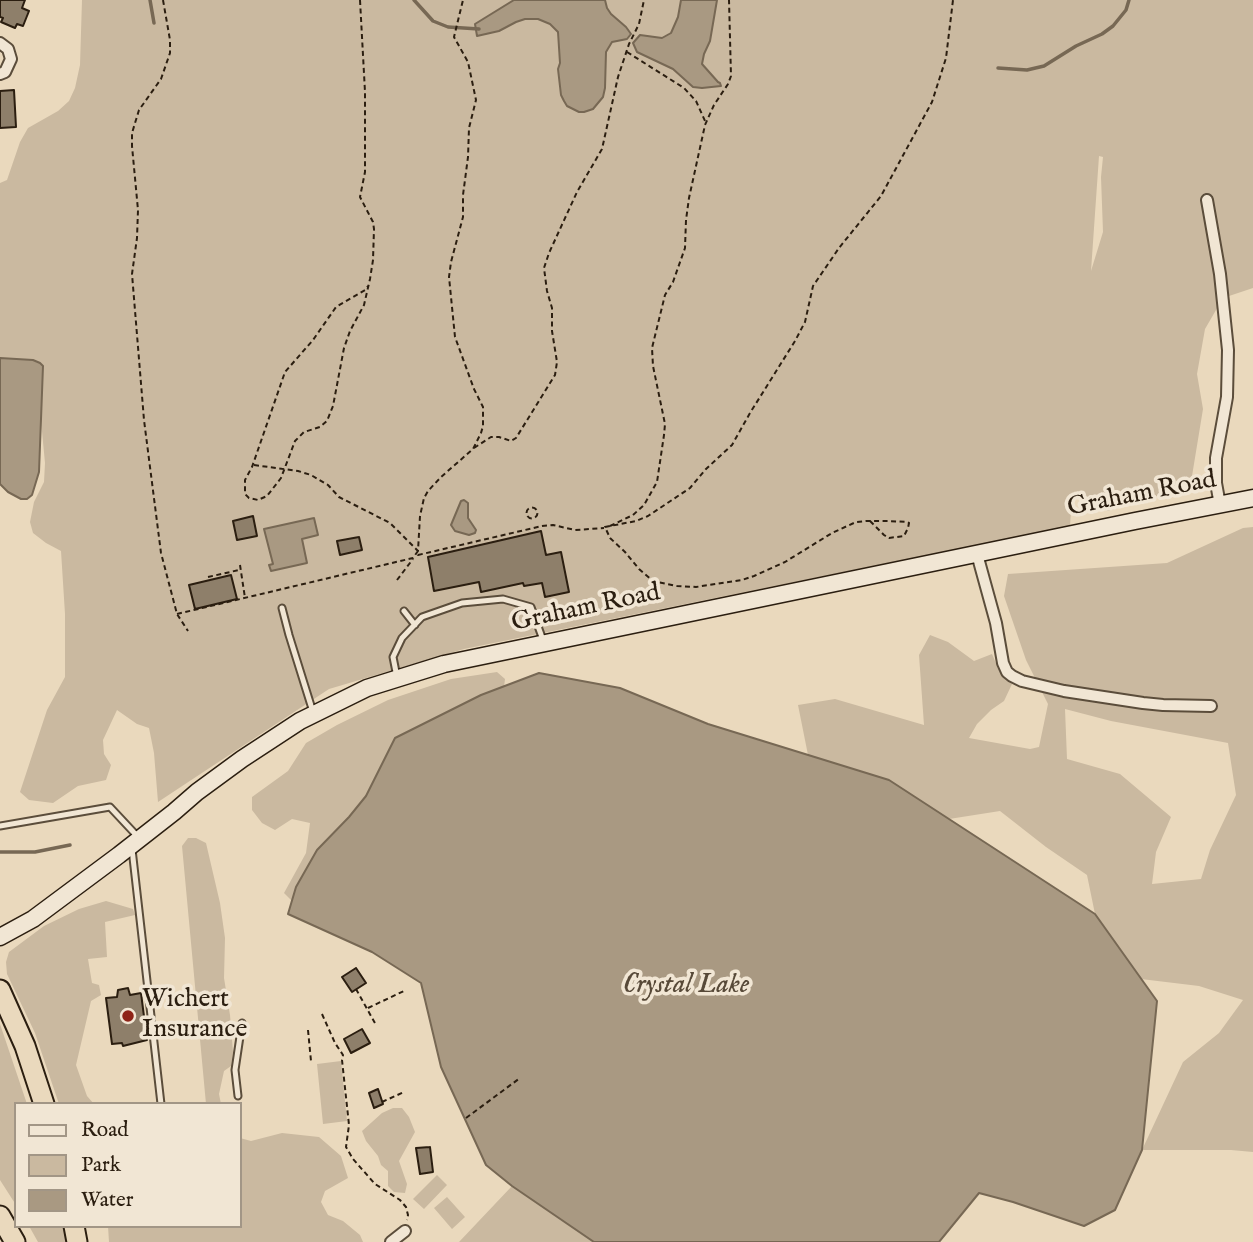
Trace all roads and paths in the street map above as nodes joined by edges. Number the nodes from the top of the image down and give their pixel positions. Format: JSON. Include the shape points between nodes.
{"nodes":[{"id":1,"x":163,"y":0,"type":"edge"},
{"id":2,"x":360,"y":0,"type":"edge"},
{"id":3,"x":463,"y":0,"type":"edge"},
{"id":4,"x":644,"y":0,"type":"edge"},
{"id":5,"x":729,"y":0,"type":"edge"},
{"id":6,"x":953,"y":0,"type":"edge"},
{"id":7,"x":0,"y":43,"type":"edge"},
{"id":8,"x":626,"y":51,"type":"junction"},
{"id":9,"x":0,"y":74,"type":"edge"},
{"id":10,"x":705,"y":123,"type":"junction"},
{"id":11,"x":1207,"y":200,"type":"dead end"},
{"id":12,"x":368,"y":286,"type":"junction"},
{"id":13,"x":473,"y":449,"type":"junction"},
{"id":14,"x":253,"y":465,"type":"junction"},
{"id":15,"x":285,"y":469,"type":"junction"},
{"id":16,"x":1253,"y":498,"type":"edge"},
{"id":17,"x":1220,"y":505,"type":"junction"},
{"id":18,"x":870,"y":521,"type":"junction"},
{"id":19,"x":605,"y":527,"type":"junction"},
{"id":20,"x":418,"y":551,"type":"junction"},
{"id":21,"x":977,"y":554,"type":"junction"},
{"id":22,"x":413,"y":558,"type":"junction"},
{"id":23,"x":240,"y":565,"type":"dead end"},
{"id":24,"x":240,"y":570,"type":"junction"},
{"id":25,"x":208,"y":577,"type":"dead end"},
{"id":26,"x":397,"y":580,"type":"dead end"},
{"id":27,"x":245,"y":598,"type":"junction"},
{"id":28,"x":282,"y":608,"type":"dead end"},
{"id":29,"x":404,"y":611,"type":"dead end"},
{"id":30,"x":177,"y":614,"type":"junction"},
{"id":31,"x":415,"y":625,"type":"junction"},
{"id":32,"x":188,"y":631,"type":"dead end"},
{"id":33,"x":544,"y":643,"type":"junction"},
{"id":34,"x":397,"y":678,"type":"junction"},
{"id":35,"x":1212,"y":706,"type":"dead end"},
{"id":36,"x":314,"y":714,"type":"junction"},
{"id":37,"x":0,"y":826,"type":"edge"},
{"id":38,"x":136,"y":842,"type":"junction"},
{"id":39,"x":0,"y":937,"type":"edge"},
{"id":40,"x":356,"y":989,"type":"dead end"},
{"id":41,"x":0,"y":990,"type":"edge"},
{"id":42,"x":406,"y":990,"type":"dead end"},
{"id":43,"x":368,"y":1008,"type":"junction"},
{"id":44,"x":322,"y":1014,"type":"dead end"},
{"id":45,"x":242,"y":1023,"type":"dead end"},
{"id":46,"x":376,"y":1025,"type":"dead end"},
{"id":47,"x":308,"y":1030,"type":"dead end"},
{"id":48,"x":311,"y":1061,"type":"dead end"},
{"id":49,"x":520,"y":1078,"type":"dead end"},
{"id":50,"x":404,"y":1092,"type":"dead end"},
{"id":51,"x":238,"y":1096,"type":"dead end"},
{"id":52,"x":43,"y":1102,"type":"edge"},
{"id":53,"x":161,"y":1102,"type":"edge"},
{"id":54,"x":382,"y":1102,"type":"dead end"},
{"id":55,"x":466,"y":1118,"type":"dead end"},
{"id":56,"x":0,"y":1216,"type":"edge"},
{"id":57,"x":405,"y":1231,"type":"joint"},
{"id":58,"x":15,"y":1242,"type":"edge"},
{"id":59,"x":391,"y":1242,"type":"edge"}],
"edges":[{"from":1,"to":30,"type":"path","via":[[170,53],[161,79],[139,110],[132,133],[138,210],[132,275],[161,553]]},
{"from":2,"to":12,"type":"path","via":[[366,92],[365,172],[360,197],[373,222],[374,237]]},
{"from":3,"to":13,"type":"path","via":[[455,36],[468,62],[476,100],[468,136],[463,217],[449,270],[455,337],[483,407],[483,426]]},
{"from":4,"to":8,"type":"path"},
{"from":5,"to":10,"type":"path","via":[[731,76]]},
{"from":6,"to":19,"type":"path","via":[[946,58],[932,102],[881,196],[813,286],[805,322],[732,445],[690,488],[648,516]]},
{"from":7,"to":9,"type":"street","via":[[11,59]]},
{"from":8,"to":10,"type":"path","via":[[684,88],[696,101]]},
{"from":8,"to":13,"type":"path","via":[[602,149],[577,192],[544,268],[553,316],[555,375],[516,438],[491,438]]},
{"from":10,"to":19,"type":"path","via":[[689,198],[685,248],[665,295],[653,348],[665,424],[657,482],[633,515]]},
{"from":11,"to":17,"type":"street","via":[[1228,350],[1227,397],[1216,458]]},
{"from":12,"to":14,"type":"path","via":[[336,307],[285,372]]},
{"from":12,"to":15,"type":"path","via":[[342,357],[331,415],[324,426],[304,432],[295,441]]},
{"from":13,"to":20,"type":"path","via":[[428,491],[421,507]]},
{"from":14,"to":15,"type":"path"},
{"from":14,"to":15,"type":"path","via":[[244,494],[253,500],[267,496]]},
{"from":15,"to":20,"type":"path","via":[[311,475],[339,497],[390,523]]},
{"from":16,"to":17,"type":"main road","name":"Graham Road"},
{"from":17,"to":21,"type":"main road","name":"Graham Road"},
{"from":18,"to":18,"type":"path","via":[[906,522],[909,523],[904,536],[889,538]]},
{"from":18,"to":19,"type":"path","via":[[850,524],[754,576],[696,587],[653,581],[610,538]]},
{"from":19,"to":20,"type":"path","via":[[542,526],[418,555]]},
{"from":20,"to":22,"type":"path"},
{"from":21,"to":33,"type":"main road","name":"Graham Road"},
{"from":21,"to":35,"type":"street","via":[[1003,663],[1012,676],[1064,691],[1143,703]]},
{"from":22,"to":26,"type":"path"},
{"from":22,"to":27,"type":"path"},
{"from":23,"to":24,"type":"path"},
{"from":24,"to":25,"type":"path"},
{"from":24,"to":27,"type":"path"},
{"from":27,"to":30,"type":"path"},
{"from":28,"to":36,"type":"lane"},
{"from":29,"to":31,"type":"lane"},
{"from":30,"to":32,"type":"path"},
{"from":31,"to":33,"type":"lane","via":[[422,617],[461,603],[503,599],[531,607]]},
{"from":31,"to":34,"type":"lane","via":[[393,657]]},
{"from":33,"to":34,"type":"main road","name":"Graham Road"},
{"from":34,"to":36,"type":"main road","name":"Graham Road"},
{"from":36,"to":38,"type":"main road","name":"Graham Road","via":[[197,792]]},
{"from":37,"to":38,"type":"lane","via":[[110,807]]},
{"from":38,"to":39,"type":"main road","name":"Graham Road","via":[[33,919]]},
{"from":38,"to":53,"type":"lane"},
{"from":40,"to":43,"type":"path"},
{"from":41,"to":52,"type":"highway"},
{"from":42,"to":43,"type":"path"},
{"from":43,"to":46,"type":"path"},
{"from":44,"to":57,"type":"path","via":[[343,1055],[349,1125],[346,1147],[375,1184],[406,1207]]},
{"from":45,"to":51,"type":"lane","via":[[234,1070]]},
{"from":47,"to":48,"type":"path"},
{"from":49,"to":55,"type":"path"},
{"from":50,"to":54,"type":"path"},
{"from":56,"to":58,"type":"highway"},
{"from":57,"to":59,"type":"street"}]}
